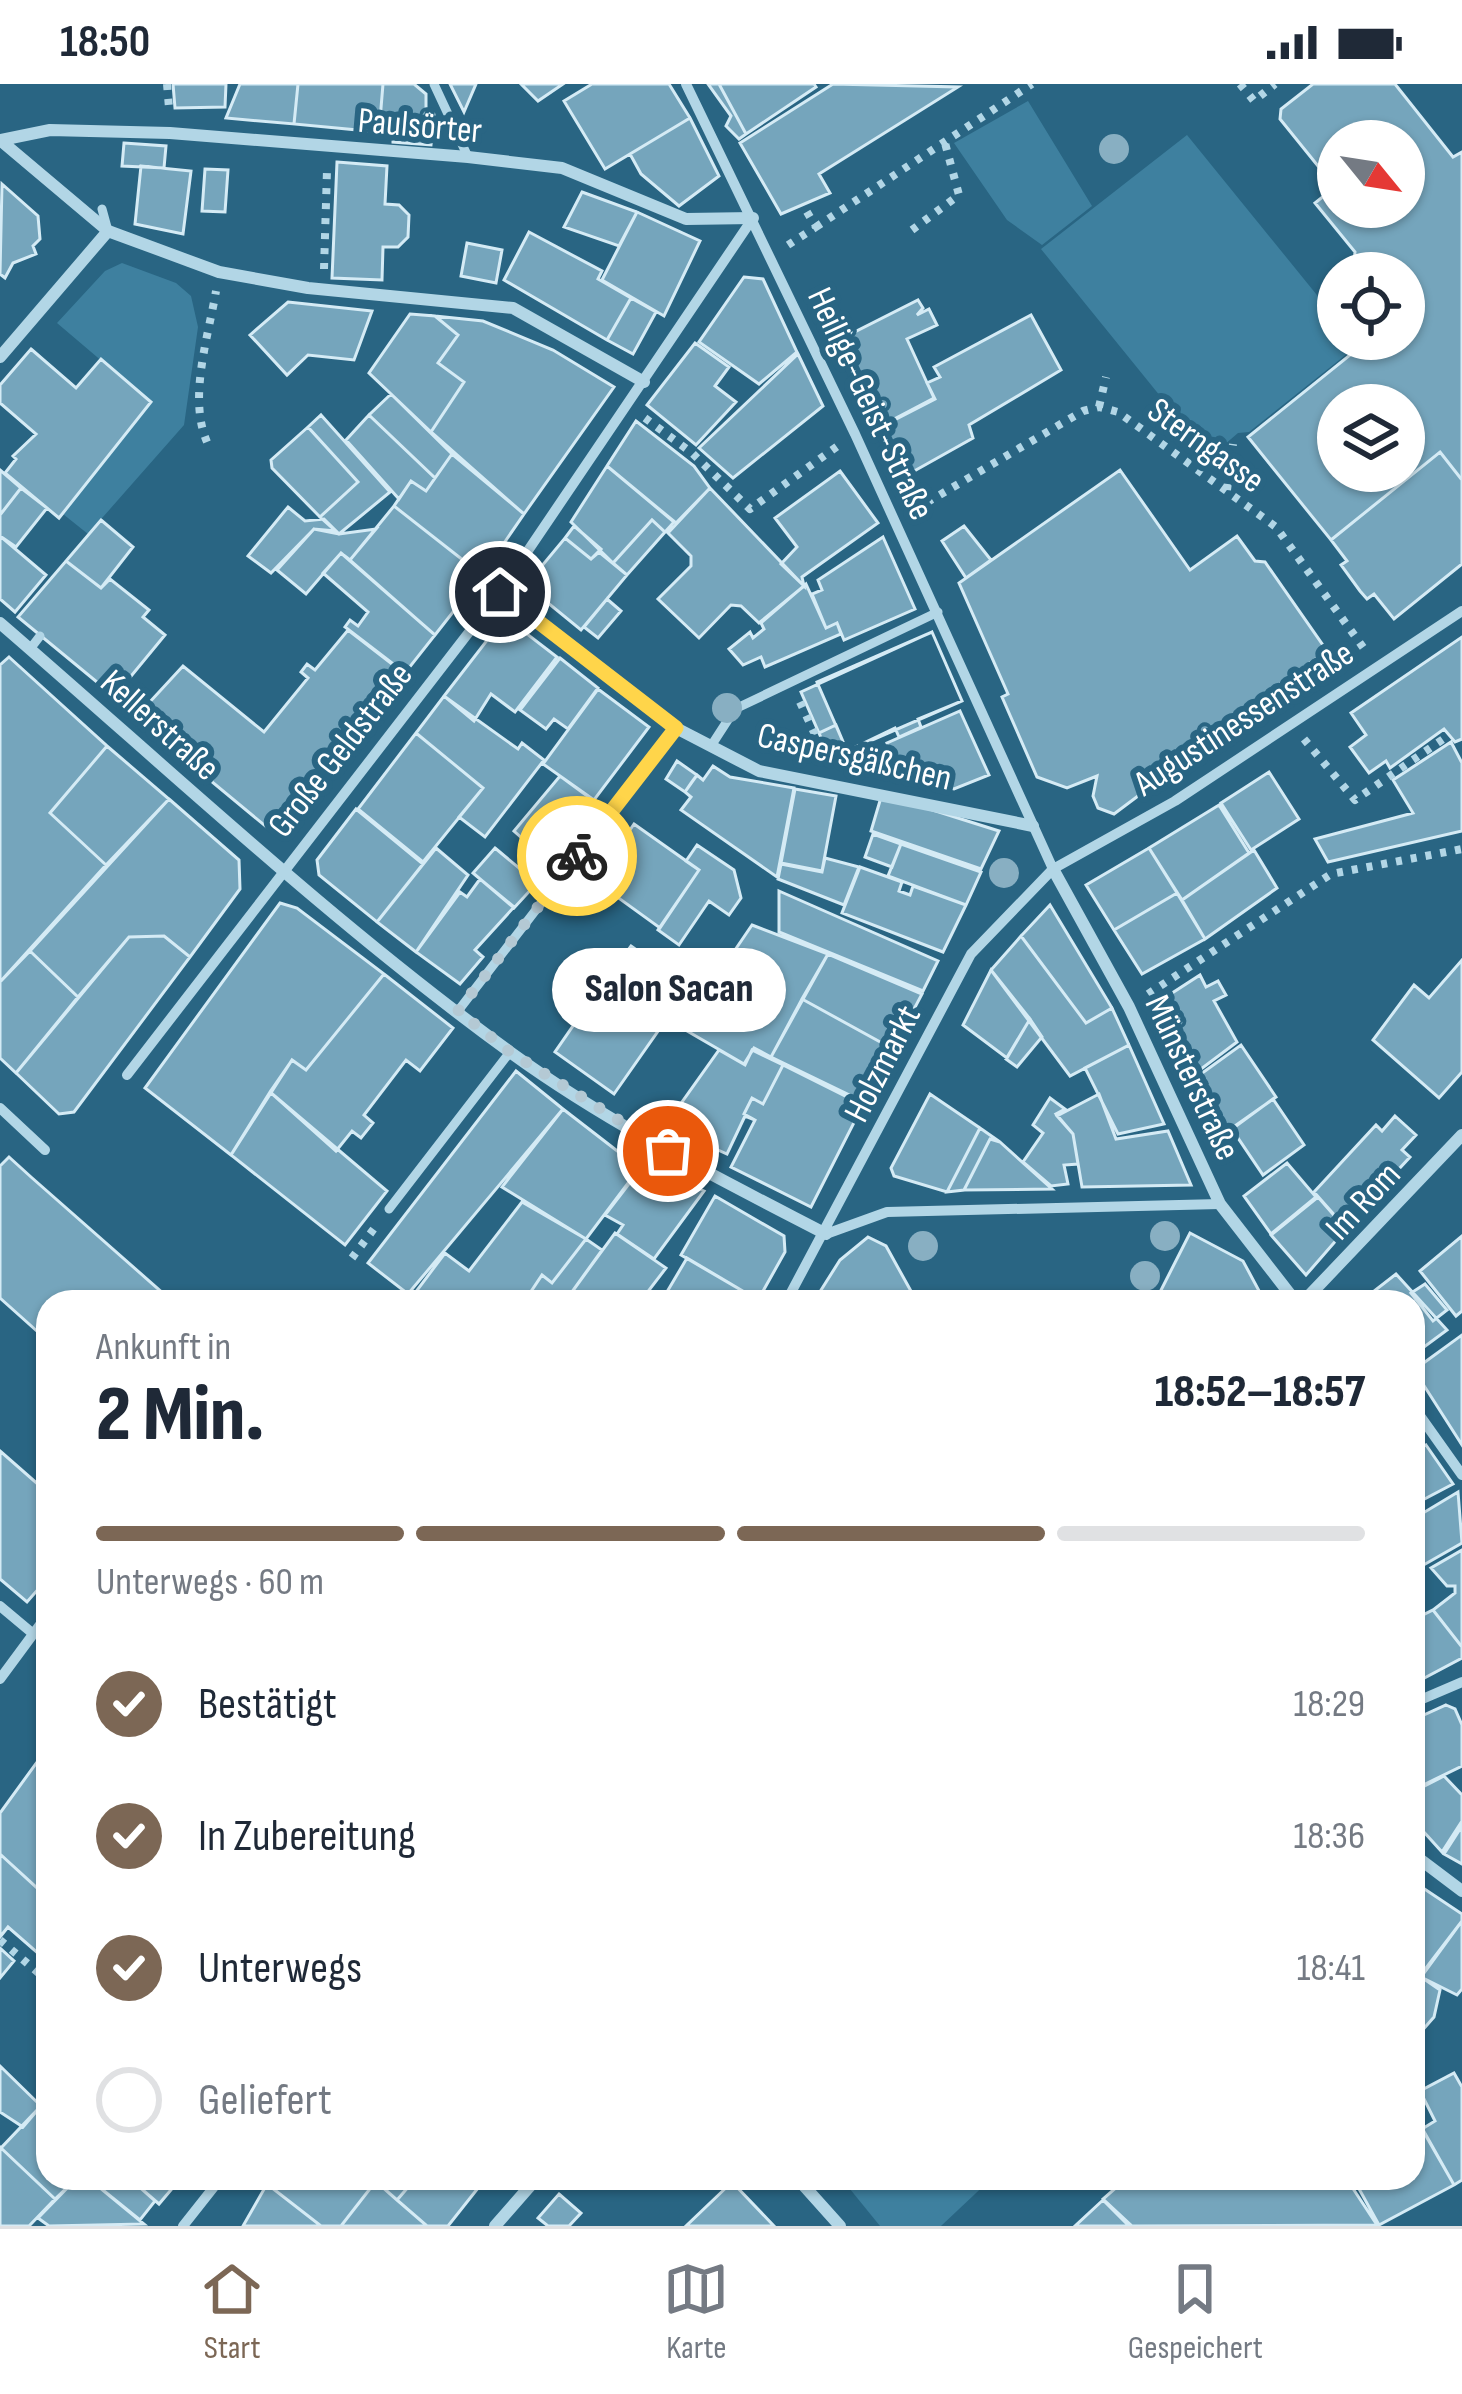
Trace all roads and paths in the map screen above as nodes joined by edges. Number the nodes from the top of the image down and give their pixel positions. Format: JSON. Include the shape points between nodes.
{"nodes":[{"id":1,"x":434,"y":84,"type":"edge"},
{"id":2,"x":686,"y":84,"type":"edge"},
{"id":3,"x":1032,"y":84,"type":"edge"},
{"id":4,"x":1240,"y":84,"type":"edge"},
{"id":5,"x":1275,"y":84,"type":"edge"},
{"id":6,"x":1,"y":140,"type":"edge"},
{"id":7,"x":945,"y":143,"type":"junction"},
{"id":8,"x":328,"y":146,"type":"junction"},
{"id":9,"x":468,"y":157,"type":"junction"},
{"id":10,"x":804,"y":207,"type":"dead end"},
{"id":11,"x":102,"y":209,"type":"dead end"},
{"id":12,"x":753,"y":218,"type":"junction"},
{"id":13,"x":816,"y":226,"type":"junction"},
{"id":14,"x":912,"y":230,"type":"dead end"},
{"id":15,"x":108,"y":231,"type":"junction"},
{"id":16,"x":791,"y":243,"type":"dead end"},
{"id":17,"x":323,"y":289,"type":"junction"},
{"id":18,"x":210,"y":324,"type":"dead end"},
{"id":19,"x":0,"y":357,"type":"edge"},
{"id":20,"x":1106,"y":377,"type":"dead end"},
{"id":21,"x":644,"y":382,"type":"junction"},
{"id":22,"x":628,"y":406,"type":"junction"},
{"id":23,"x":1099,"y":406,"type":"junction"},
{"id":24,"x":855,"y":434,"type":"junction"},
{"id":25,"x":207,"y":442,"type":"dead end"},
{"id":26,"x":1233,"y":444,"type":"dead end"},
{"id":27,"x":1227,"y":490,"type":"junction"},
{"id":28,"x":893,"y":523,"type":"junction"},
{"id":29,"x":500,"y":592,"type":"junction"},
{"id":30,"x":1462,"y":611,"type":"edge"},
{"id":31,"x":938,"y":612,"type":"junction"},
{"id":32,"x":0,"y":623,"type":"edge"},
{"id":33,"x":40,"y":636,"type":"dead end"},
{"id":34,"x":30,"y":649,"type":"junction"},
{"id":35,"x":1377,"y":665,"type":"junction"},
{"id":36,"x":802,"y":707,"type":"dead end"},
{"id":37,"x":676,"y":728,"type":"junction"},
{"id":38,"x":1449,"y":735,"type":"dead end"},
{"id":39,"x":1309,"y":745,"type":"dead end"},
{"id":40,"x":711,"y":746,"type":"junction"},
{"id":41,"x":824,"y":746,"type":"dead end"},
{"id":42,"x":1033,"y":826,"type":"junction"},
{"id":43,"x":1462,"y":849,"type":"edge"},
{"id":44,"x":1053,"y":869,"type":"junction"},
{"id":45,"x":280,"y":872,"type":"junction"},
{"id":46,"x":1129,"y":1007,"type":"junction"},
{"id":47,"x":458,"y":1011,"type":"junction"},
{"id":48,"x":510,"y":1052,"type":"junction"},
{"id":49,"x":128,"y":1076,"type":"dead end"},
{"id":50,"x":0,"y":1108,"type":"edge"},
{"id":51,"x":1462,"y":1135,"type":"edge"},
{"id":52,"x":45,"y":1150,"type":"dead end"},
{"id":53,"x":1220,"y":1204,"type":"junction"},
{"id":54,"x":389,"y":1209,"type":"joint"},
{"id":55,"x":826,"y":1234,"type":"junction"},
{"id":56,"x":352,"y":1258,"type":"dead end"},
{"id":57,"x":793,"y":1290,"type":"edge"},
{"id":58,"x":1290,"y":1290,"type":"edge"},
{"id":59,"x":1312,"y":1290,"type":"edge"},
{"id":60,"x":1425,"y":1423,"type":"edge"},
{"id":61,"x":1462,"y":1474,"type":"edge"},
{"id":62,"x":0,"y":1606,"type":"edge"},
{"id":63,"x":36,"y":1627,"type":"edge"},
{"id":64,"x":31,"y":1632,"type":"junction"},
{"id":65,"x":0,"y":1679,"type":"edge"},
{"id":66,"x":1462,"y":1682,"type":"edge"},
{"id":67,"x":1425,"y":1698,"type":"edge"},
{"id":68,"x":1425,"y":1863,"type":"edge"},
{"id":69,"x":1462,"y":1892,"type":"edge"},
{"id":70,"x":0,"y":1940,"type":"edge"},
{"id":71,"x":36,"y":1971,"type":"edge"},
{"id":72,"x":212,"y":2190,"type":"edge"},
{"id":73,"x":526,"y":2190,"type":"edge"},
{"id":74,"x":808,"y":2190,"type":"edge"},
{"id":75,"x":183,"y":2226,"type":"edge"},
{"id":76,"x":495,"y":2226,"type":"edge"},
{"id":77,"x":840,"y":2226,"type":"edge"}],
"edges":[{"from":1,"to":9,"type":"lane"},
{"from":2,"to":12,"type":"street","name":"Heilige-Geist-Straße"},
{"from":3,"to":7,"type":"path"},
{"from":4,"to":5,"type":"path","via":[[1254,101]]},
{"from":6,"to":8,"type":"street","name":"Paulsörter","via":[[70,131]]},
{"from":6,"to":15,"type":"street","name":"Paulsörter"},
{"from":7,"to":13,"type":"path"},
{"from":7,"to":14,"type":"path","via":[[959,195]]},
{"from":8,"to":9,"type":"street","name":"Paulsörter"},
{"from":8,"to":17,"type":"path"},
{"from":9,"to":12,"type":"street","name":"Paulsörter","via":[[562,168],[686,219]]},
{"from":10,"to":13,"type":"path"},
{"from":11,"to":15,"type":"lane"},
{"from":12,"to":21,"type":"street","name":"Große Geldstraße"},
{"from":12,"to":24,"type":"street","name":"Heilige-Geist-Straße"},
{"from":13,"to":16,"type":"path"},
{"from":15,"to":17,"type":"street","name":"Paulsörter","via":[[219,272]]},
{"from":15,"to":19,"type":"street"},
{"from":17,"to":21,"type":"street","name":"Paulsörter","via":[[513,308]]},
{"from":18,"to":25,"type":"path","via":[[198,421]]},
{"from":20,"to":23,"type":"path"},
{"from":21,"to":22,"type":"street","name":"Große Geldstraße"},
{"from":22,"to":24,"type":"path","via":[[750,509]]},
{"from":22,"to":29,"type":"street","name":"Große Geldstraße"},
{"from":23,"to":27,"type":"path","name":"Sterngasse"},
{"from":23,"to":28,"type":"path","name":"Sterngasse"},
{"from":24,"to":28,"type":"street","name":"Heilige-Geist-Straße"},
{"from":26,"to":27,"type":"path"},
{"from":27,"to":35,"type":"path","name":"Sterngasse","via":[[1276,527]]},
{"from":28,"to":31,"type":"street","name":"Heilige-Geist-Straße"},
{"from":29,"to":37,"type":"street","name":"Caspersgäßchen"},
{"from":29,"to":45,"type":"street","name":"Große Geldstraße"},
{"from":30,"to":35,"type":"street","name":"Augustinessenstraße"},
{"from":31,"to":40,"type":"lane","via":[[735,709]]},
{"from":31,"to":42,"type":"street","name":"Heilige-Geist-Straße"},
{"from":32,"to":34,"type":"street","name":"Kellerstraße"},
{"from":33,"to":34,"type":"lane"},
{"from":34,"to":45,"type":"street","name":"Kellerstraße"},
{"from":35,"to":44,"type":"street","name":"Augustinessenstraße","via":[[1175,801]]},
{"from":36,"to":41,"type":"path","via":[[818,741],[814,755],[822,757]]},
{"from":37,"to":40,"type":"street","name":"Caspersgäßchen"},
{"from":37,"to":47,"type":"lane"},
{"from":38,"to":39,"type":"path","via":[[1355,800]]},
{"from":40,"to":42,"type":"street","name":"Caspersgäßchen","via":[[759,771]]},
{"from":42,"to":44,"type":"street","name":"Heilige-Geist-Straße"},
{"from":43,"to":46,"type":"path","via":[[1331,874]]},
{"from":44,"to":46,"type":"street","name":"Münsterstraße"},
{"from":44,"to":55,"type":"street","name":"Holzmarkt","via":[[971,954]]},
{"from":45,"to":47,"type":"street","name":"Kellerstraße"},
{"from":45,"to":49,"type":"street","name":"Große Geldstraße"},
{"from":46,"to":53,"type":"street","name":"Münsterstraße"},
{"from":47,"to":48,"type":"street","name":"Kellerstraße"},
{"from":48,"to":54,"type":"lane"},
{"from":48,"to":55,"type":"street","name":"Kellerstraße","via":[[628,1130]]},
{"from":50,"to":52,"type":"street"},
{"from":51,"to":59,"type":"street","name":"Im Rom"},
{"from":53,"to":55,"type":"street","via":[[887,1212]]},
{"from":53,"to":58,"type":"street","name":"Münsterstraße"},
{"from":54,"to":56,"type":"path"},
{"from":55,"to":57,"type":"street","name":"Holzmarkt"},
{"from":60,"to":61,"type":"street"},
{"from":62,"to":64,"type":"street"},
{"from":63,"to":64,"type":"street"},
{"from":64,"to":65,"type":"street"},
{"from":66,"to":67,"type":"street"},
{"from":68,"to":69,"type":"street"},
{"from":70,"to":71,"type":"path"},
{"from":72,"to":75,"type":"street"},
{"from":73,"to":76,"type":"street"},
{"from":74,"to":77,"type":"street"}]}
